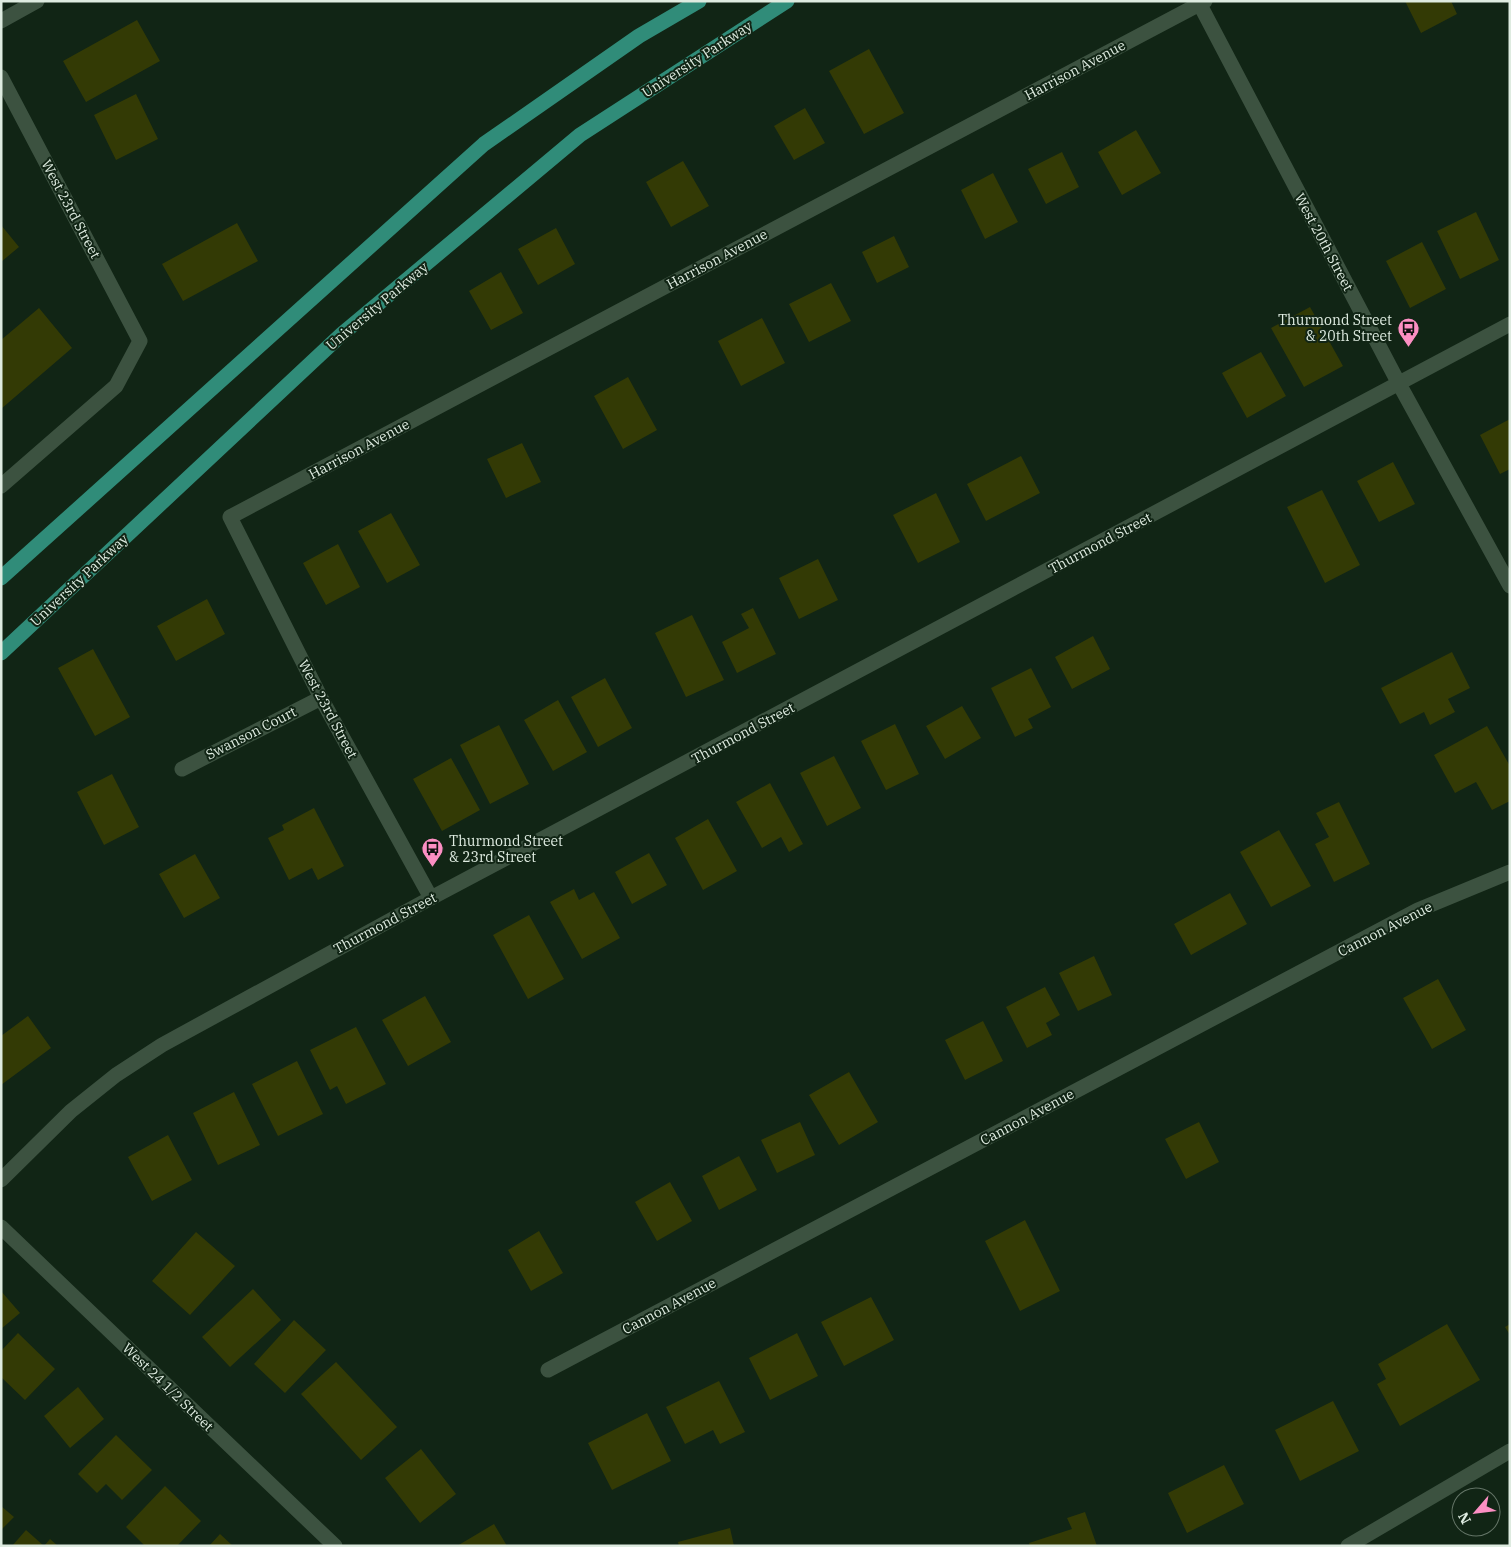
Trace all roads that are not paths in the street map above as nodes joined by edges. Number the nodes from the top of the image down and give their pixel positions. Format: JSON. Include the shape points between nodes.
{"nodes":[{"id":1,"x":37,"y":1,"type":"edge"},
{"id":2,"x":699,"y":1,"type":"edge"},
{"id":3,"x":787,"y":1,"type":"edge"},
{"id":4,"x":1201,"y":2,"type":"edge"},
{"id":5,"x":1,"y":21,"type":"edge"},
{"id":6,"x":1,"y":77,"type":"edge"},
{"id":7,"x":1510,"y":324,"type":"edge"},
{"id":8,"x":1398,"y":382,"type":"junction"},
{"id":9,"x":1,"y":486,"type":"edge"},
{"id":10,"x":230,"y":517,"type":"joint"},
{"id":11,"x":1,"y":578,"type":"edge"},
{"id":12,"x":1510,"y":586,"type":"edge"},
{"id":13,"x":1,"y":653,"type":"edge"},
{"id":14,"x":320,"y":698,"type":"junction"},
{"id":15,"x":182,"y":769,"type":"dead end"},
{"id":16,"x":1510,"y":872,"type":"edge"},
{"id":17,"x":431,"y":898,"type":"junction"},
{"id":18,"x":1,"y":1180,"type":"edge"},
{"id":19,"x":1,"y":1227,"type":"edge"},
{"id":20,"x":548,"y":1370,"type":"dead end"},
{"id":21,"x":1510,"y":1451,"type":"edge"},
{"id":22,"x":335,"y":1546,"type":"edge"},
{"id":23,"x":1348,"y":1546,"type":"edge"}],
"edges":[{"from":1,"to":5,"type":"street"},
{"from":2,"to":11,"type":"main road","via":[[639,36],[484,144]]},
{"from":3,"to":13,"type":"main road","name":"University Parkway","via":[[580,135],[342,334]]},
{"from":4,"to":8,"type":"street","name":"West 20th Street"},
{"from":4,"to":10,"type":"street","name":"Harrison Avenue"},
{"from":6,"to":9,"type":"street","name":"West 23rd Street","via":[[140,341],[116,386]]},
{"from":7,"to":8,"type":"street","name":"Thurmond Street"},
{"from":8,"to":12,"type":"street","name":"West 20th Street"},
{"from":8,"to":17,"type":"street","name":"Thurmond Street"},
{"from":10,"to":14,"type":"street","name":"West 23rd Street"},
{"from":14,"to":15,"type":"street","name":"Swanson Court"},
{"from":14,"to":17,"type":"street","name":"West 23rd Street"},
{"from":16,"to":20,"type":"street","name":"Cannon Avenue","via":[[1418,910]]},
{"from":17,"to":18,"type":"street","name":"Thurmond Street","via":[[162,1045],[116,1075],[71,1111]]},
{"from":19,"to":22,"type":"street","name":"West 24 1/2 Street"},
{"from":21,"to":23,"type":"street"}]}
